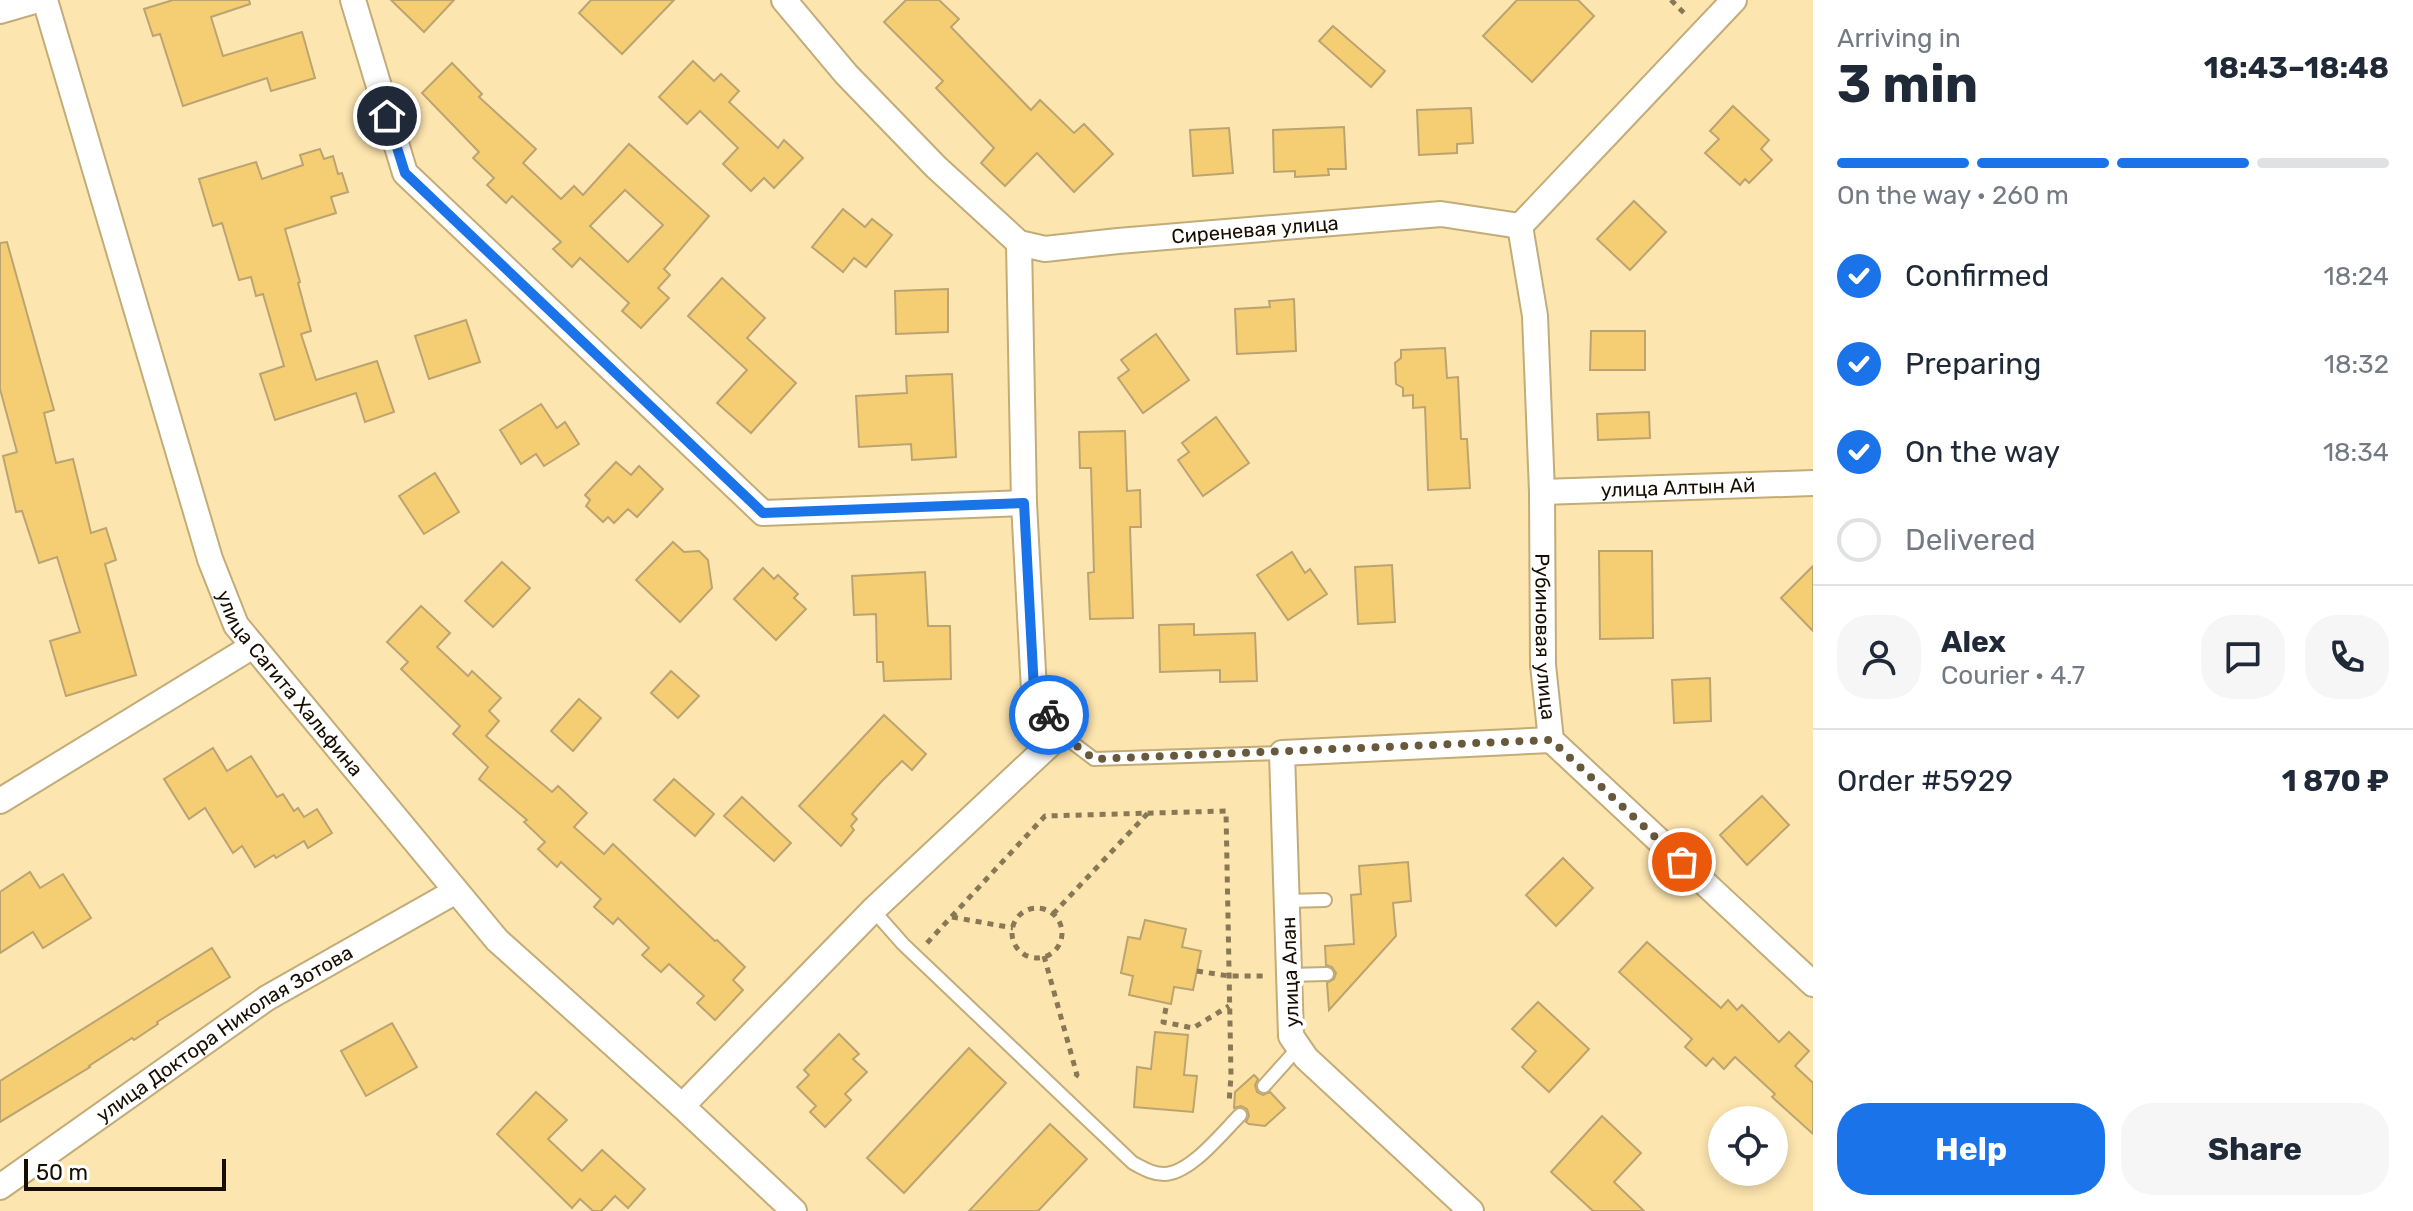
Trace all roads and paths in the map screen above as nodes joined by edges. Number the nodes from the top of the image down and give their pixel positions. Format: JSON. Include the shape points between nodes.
{"nodes":[{"id":1,"x":38,"y":0,"type":"edge"},
{"id":2,"x":45,"y":0,"type":"edge"},
{"id":3,"x":353,"y":0,"type":"edge"},
{"id":4,"x":784,"y":0,"type":"edge"},
{"id":5,"x":1734,"y":0,"type":"edge"},
{"id":6,"x":0,"y":11,"type":"edge"},
{"id":7,"x":1520,"y":226,"type":"junction"},
{"id":8,"x":1019,"y":243,"type":"junction"},
{"id":9,"x":1813,"y":483,"type":"edge"},
{"id":10,"x":1542,"y":492,"type":"junction"},
{"id":11,"x":1024,"y":503,"type":"junction"},
{"id":12,"x":253,"y":646,"type":"junction"},
{"id":13,"x":1061,"y":734,"type":"junction"},
{"id":14,"x":1551,"y":740,"type":"junction"},
{"id":15,"x":1282,"y":753,"type":"junction"},
{"id":16,"x":0,"y":801,"type":"edge"},
{"id":17,"x":1148,"y":813,"type":"junction"},
{"id":18,"x":456,"y":891,"type":"junction"},
{"id":19,"x":1325,"y":900,"type":"dead end"},
{"id":20,"x":1287,"y":901,"type":"junction"},
{"id":21,"x":873,"y":910,"type":"junction"},
{"id":22,"x":1053,"y":914,"type":"junction"},
{"id":23,"x":952,"y":917,"type":"junction"},
{"id":24,"x":1013,"y":928,"type":"junction"},
{"id":25,"x":915,"y":956,"type":"junction"},
{"id":26,"x":1044,"y":956,"type":"junction"},
{"id":27,"x":1197,"y":971,"type":"dead end"},
{"id":28,"x":1327,"y":974,"type":"dead end"},
{"id":29,"x":1289,"y":975,"type":"junction"},
{"id":30,"x":1229,"y":976,"type":"junction"},
{"id":31,"x":1813,"y":984,"type":"edge"},
{"id":32,"x":1230,"y":1005,"type":"junction"},
{"id":33,"x":1166,"y":1008,"type":"dead end"},
{"id":34,"x":1299,"y":1047,"type":"junction"},
{"id":35,"x":1264,"y":1086,"type":"dead end"},
{"id":36,"x":1061,"y":1094,"type":"junction"},
{"id":37,"x":682,"y":1106,"type":"junction"},
{"id":38,"x":1240,"y":1115,"type":"dead end"},
{"id":39,"x":1227,"y":1128,"type":"junction"},
{"id":40,"x":0,"y":1187,"type":"edge"},
{"id":41,"x":794,"y":1211,"type":"edge"},
{"id":42,"x":1471,"y":1211,"type":"edge"}],
"edges":[{"from":1,"to":6,"type":"street"},
{"from":2,"to":12,"type":"street","name":"улица Сагита Хальфина","via":[[210,559],[236,625]]},
{"from":3,"to":11,"type":"street","via":[[405,173],[763,513]]},
{"from":4,"to":8,"type":"street","via":[[846,74]]},
{"from":5,"to":7,"type":"street"},
{"from":7,"to":8,"type":"street","name":"Сиреневая улица","via":[[1441,214],[1045,249]]},
{"from":7,"to":10,"type":"street","name":"Рубиновая улица","via":[[1535,316]]},
{"from":8,"to":11,"type":"street"},
{"from":9,"to":10,"type":"street","name":"улица Алтын Ай"},
{"from":10,"to":14,"type":"street","name":"Рубиновая улица","via":[[1543,665]]},
{"from":11,"to":13,"type":"street","via":[[1034,690]]},
{"from":12,"to":16,"type":"street"},
{"from":12,"to":18,"type":"street","name":"улица Сагита Хальфина"},
{"from":13,"to":15,"type":"lane","via":[[1094,759]]},
{"from":13,"to":21,"type":"street"},
{"from":14,"to":15,"type":"street"},
{"from":14,"to":31,"type":"street","name":"Рубиновая улица"},
{"from":15,"to":20,"type":"street","name":"улица Алан"},
{"from":17,"to":22,"type":"path"},
{"from":17,"to":23,"type":"path","via":[[1045,816]]},
{"from":17,"to":30,"type":"path","via":[[1226,811]]},
{"from":18,"to":37,"type":"street","name":"улица Сагита Хальфина","via":[[497,940]]},
{"from":18,"to":40,"type":"street","name":"улица Доктора Николая Зотова","via":[[267,998]]},
{"from":19,"to":20,"type":"lane"},
{"from":20,"to":29,"type":"street","name":"улица Алан"},
{"from":21,"to":25,"type":"lane"},
{"from":21,"to":37,"type":"street"},
{"from":22,"to":24,"type":"path","via":[[1031,909]]},
{"from":22,"to":26,"type":"path","via":[[1062,937]]},
{"from":23,"to":24,"type":"path"},
{"from":23,"to":25,"type":"path"},
{"from":24,"to":26,"type":"path","via":[[1023,953]]},
{"from":25,"to":36,"type":"lane"},
{"from":26,"to":36,"type":"path","via":[[1077,1075]]},
{"from":27,"to":30,"type":"path"},
{"from":28,"to":29,"type":"lane"},
{"from":29,"to":30,"type":"path"},
{"from":29,"to":34,"type":"street","name":"улица Алан","via":[[1291,1036]]},
{"from":30,"to":32,"type":"path"},
{"from":32,"to":33,"type":"path","via":[[1193,1028],[1163,1022]]},
{"from":32,"to":39,"type":"path"},
{"from":34,"to":35,"type":"lane"},
{"from":34,"to":42,"type":"street","name":"улица Алан"},
{"from":36,"to":39,"type":"lane","via":[[1133,1163],[1161,1174],[1188,1166]]},
{"from":37,"to":41,"type":"street","name":"улица Сагита Хальфина"},
{"from":38,"to":39,"type":"lane"}]}
